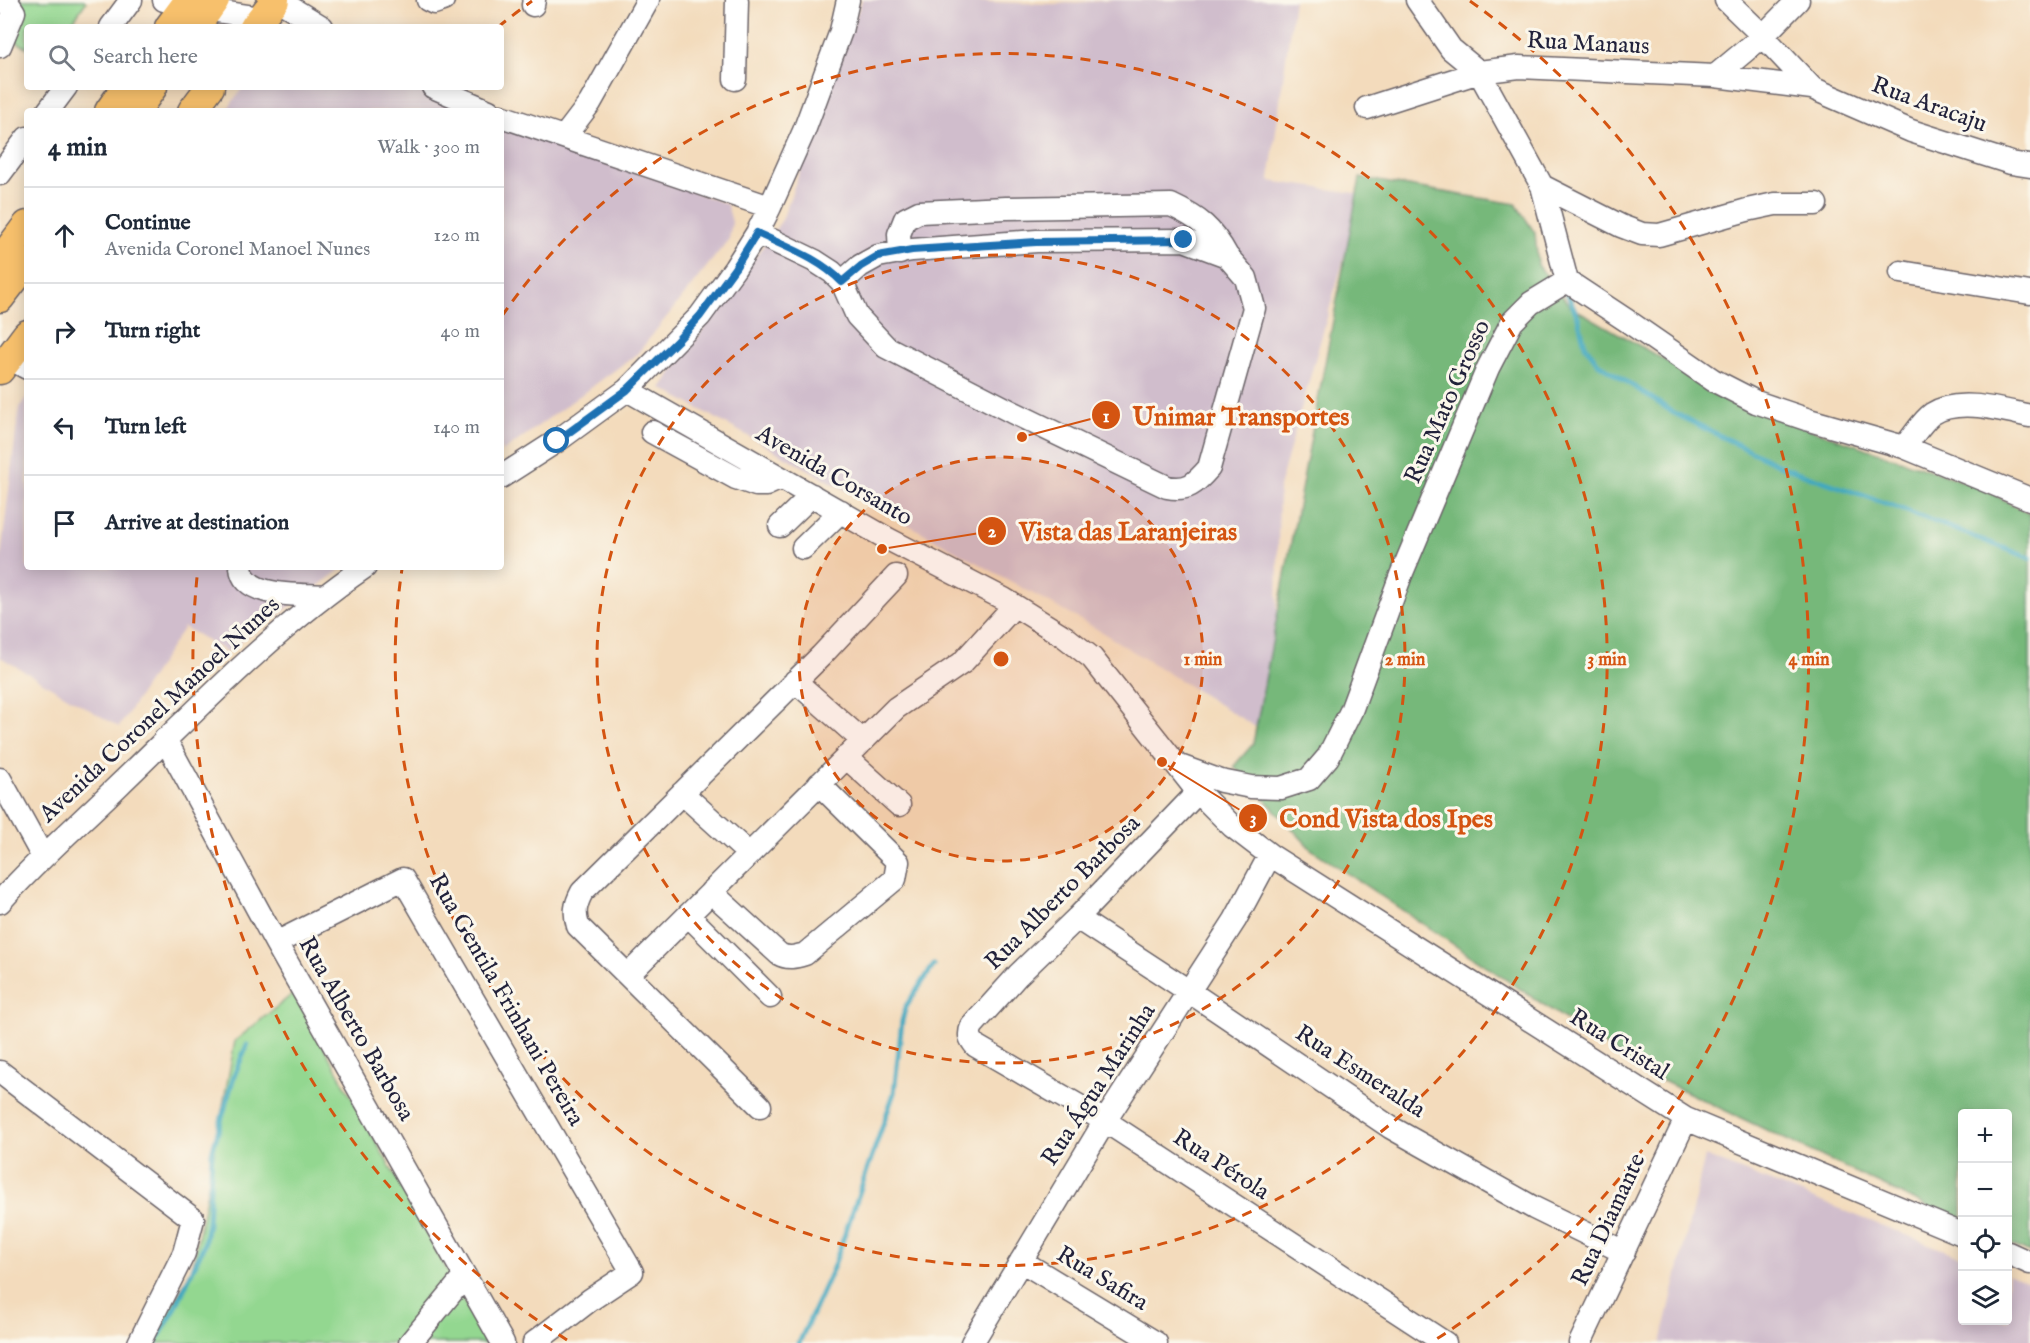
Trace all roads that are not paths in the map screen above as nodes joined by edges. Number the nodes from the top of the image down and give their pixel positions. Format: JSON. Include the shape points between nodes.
{"nodes":[{"id":1,"x":6,"y":0,"type":"edge"},
{"id":2,"x":106,"y":0,"type":"edge"},
{"id":3,"x":131,"y":0,"type":"edge"},
{"id":4,"x":428,"y":0,"type":"edge"},
{"id":5,"x":443,"y":0,"type":"edge"},
{"id":6,"x":648,"y":0,"type":"edge"},
{"id":7,"x":737,"y":0,"type":"edge"},
{"id":8,"x":848,"y":0,"type":"edge"},
{"id":9,"x":1417,"y":0,"type":"edge"},
{"id":10,"x":1726,"y":0,"type":"edge"},
{"id":11,"x":1798,"y":0,"type":"edge"},
{"id":12,"x":189,"y":10,"type":"edge"},
{"id":13,"x":267,"y":11,"type":"edge"},
{"id":14,"x":109,"y":24,"type":"edge"},
{"id":15,"x":111,"y":24,"type":"edge"},
{"id":16,"x":312,"y":24,"type":"edge"},
{"id":17,"x":1764,"y":36,"type":"junction"},
{"id":18,"x":0,"y":46,"type":"edge"},
{"id":19,"x":1479,"y":72,"type":"junction"},
{"id":20,"x":1715,"y":76,"type":"junction"},
{"id":21,"x":735,"y":80,"type":"dead end"},
{"id":22,"x":1812,"y":88,"type":"junction"},
{"id":23,"x":64,"y":90,"type":"edge"},
{"id":24,"x":124,"y":90,"type":"edge"},
{"id":25,"x":151,"y":90,"type":"edge"},
{"id":26,"x":208,"y":90,"type":"edge"},
{"id":27,"x":440,"y":90,"type":"edge"},
{"id":28,"x":50,"y":108,"type":"edge"},
{"id":29,"x":111,"y":108,"type":"edge"},
{"id":30,"x":138,"y":108,"type":"edge"},
{"id":31,"x":194,"y":108,"type":"edge"},
{"id":32,"x":482,"y":108,"type":"edge"},
{"id":33,"x":1367,"y":108,"type":"dead end"},
{"id":34,"x":504,"y":117,"type":"edge"},
{"id":35,"x":564,"y":137,"type":"junction"},
{"id":36,"x":24,"y":142,"type":"edge"},
{"id":37,"x":2030,"y":166,"type":"edge"},
{"id":38,"x":0,"y":174,"type":"edge"},
{"id":39,"x":1542,"y":186,"type":"junction"},
{"id":40,"x":1816,"y":204,"type":"dead end"},
{"id":41,"x":770,"y":207,"type":"junction"},
{"id":42,"x":24,"y":229,"type":"edge"},
{"id":43,"x":757,"y":233,"type":"junction"},
{"id":44,"x":900,"y":253,"type":"junction"},
{"id":45,"x":1227,"y":256,"type":"junction"},
{"id":46,"x":0,"y":261,"type":"edge"},
{"id":47,"x":24,"y":267,"type":"edge"},
{"id":48,"x":1901,"y":272,"type":"dead end"},
{"id":49,"x":1567,"y":281,"type":"junction"},
{"id":50,"x":842,"y":282,"type":"junction"},
{"id":51,"x":2030,"y":293,"type":"edge"},
{"id":52,"x":0,"y":298,"type":"edge"},
{"id":53,"x":24,"y":340,"type":"edge"},
{"id":54,"x":12,"y":365,"type":"edge"},
{"id":55,"x":627,"y":390,"type":"junction"},
{"id":56,"x":2030,"y":416,"type":"edge"},
{"id":57,"x":652,"y":432,"type":"dead end"},
{"id":58,"x":1905,"y":447,"type":"junction"},
{"id":59,"x":504,"y":475,"type":"edge"},
{"id":60,"x":781,"y":477,"type":"junction"},
{"id":61,"x":812,"y":495,"type":"junction"},
{"id":62,"x":2030,"y":499,"type":"edge"},
{"id":63,"x":841,"y":511,"type":"junction"},
{"id":64,"x":780,"y":526,"type":"dead end"},
{"id":65,"x":802,"y":548,"type":"dead end"},
{"id":66,"x":240,"y":570,"type":"edge"},
{"id":67,"x":361,"y":570,"type":"edge"},
{"id":68,"x":896,"y":576,"type":"dead end"},
{"id":69,"x":325,"y":596,"type":"junction"},
{"id":70,"x":1014,"y":606,"type":"junction"},
{"id":71,"x":795,"y":681,"type":"junction"},
{"id":72,"x":165,"y":739,"type":"junction"},
{"id":73,"x":863,"y":741,"type":"junction"},
{"id":74,"x":846,"y":757,"type":"junction"},
{"id":75,"x":1177,"y":765,"type":"junction"},
{"id":76,"x":0,"y":779,"type":"edge"},
{"id":77,"x":819,"y":784,"type":"junction"},
{"id":78,"x":1198,"y":792,"type":"junction"},
{"id":79,"x":682,"y":793,"type":"junction"},
{"id":80,"x":898,"y":805,"type":"dead end"},
{"id":81,"x":749,"y":854,"type":"junction"},
{"id":82,"x":1270,"y":855,"type":"junction"},
{"id":83,"x":43,"y":857,"type":"junction"},
{"id":84,"x":711,"y":892,"type":"junction"},
{"id":85,"x":0,"y":902,"type":"edge"},
{"id":86,"x":688,"y":915,"type":"junction"},
{"id":87,"x":1077,"y":918,"type":"junction"},
{"id":88,"x":276,"y":943,"type":"junction"},
{"id":89,"x":628,"y":975,"type":"junction"},
{"id":90,"x":1190,"y":992,"type":"junction"},
{"id":91,"x":770,"y":997,"type":"dead end"},
{"id":92,"x":969,"y":1033,"type":"joint"},
{"id":93,"x":0,"y":1072,"type":"edge"},
{"id":94,"x":760,"y":1106,"type":"dead end"},
{"id":95,"x":1686,"y":1119,"type":"junction"},
{"id":96,"x":1105,"y":1121,"type":"junction"},
{"id":97,"x":1958,"y":1232,"type":"edge"},
{"id":98,"x":1624,"y":1252,"type":"junction"},
{"id":99,"x":2012,"y":1255,"type":"edge"},
{"id":100,"x":1021,"y":1261,"type":"junction"},
{"id":101,"x":2030,"y":1263,"type":"edge"},
{"id":102,"x":465,"y":1276,"type":"junction"},
{"id":103,"x":139,"y":1343,"type":"edge"},
{"id":104,"x":410,"y":1343,"type":"edge"},
{"id":105,"x":503,"y":1343,"type":"edge"},
{"id":106,"x":534,"y":1343,"type":"edge"},
{"id":107,"x":972,"y":1343,"type":"edge"},
{"id":108,"x":1156,"y":1343,"type":"edge"},
{"id":109,"x":1445,"y":1343,"type":"edge"},
{"id":110,"x":1580,"y":1343,"type":"edge"}],
"edges":[{"from":1,"to":18,"type":"street","via":[[14,12]]},
{"from":2,"to":14,"type":"street"},
{"from":3,"to":15,"type":"street"},
{"from":4,"to":5,"type":"street"},
{"from":6,"to":35,"type":"street","via":[[590,103]]},
{"from":7,"to":21,"type":"street"},
{"from":8,"to":41,"type":"street","via":[[841,31],[804,131]]},
{"from":9,"to":19,"type":"street","via":[[1451,50]]},
{"from":10,"to":17,"type":"street"},
{"from":11,"to":17,"type":"street"},
{"from":12,"to":13,"type":"street"},
{"from":13,"to":16,"type":"street"},
{"from":17,"to":20,"type":"street"},
{"from":17,"to":22,"type":"street"},
{"from":19,"to":20,"type":"street","name":"Rua Manaus","via":[[1519,67]]},
{"from":19,"to":33,"type":"street","name":"Rua Manaus"},
{"from":19,"to":39,"type":"street"},
{"from":20,"to":22,"type":"street","name":"Rua Manaus"},
{"from":22,"to":37,"type":"street","name":"Rua Aracaju","via":[[1911,131]]},
{"from":23,"to":28,"type":"street"},
{"from":24,"to":29,"type":"main road"},
{"from":25,"to":30,"type":"main road"},
{"from":26,"to":31,"type":"main road"},
{"from":27,"to":32,"type":"street"},
{"from":34,"to":35,"type":"street"},
{"from":35,"to":41,"type":"street"},
{"from":36,"to":38,"type":"street"},
{"from":39,"to":40,"type":"street","via":[[1642,234],[1659,235],[1775,204]]},
{"from":39,"to":49,"type":"street"},
{"from":41,"to":43,"type":"street"},
{"from":42,"to":46,"type":"main road"},
{"from":43,"to":50,"type":"street","via":[[815,261]]},
{"from":43,"to":55,"type":"street","via":[[700,316]]},
{"from":44,"to":45,"type":"street","via":[[1036,242],[1184,240]]},
{"from":44,"to":45,"type":"street","via":[[899,234],[905,219],[919,212],[1171,205],[1193,215],[1217,238]]},
{"from":44,"to":50,"type":"street","via":[[878,256]]},
{"from":45,"to":50,"type":"street","via":[[1246,278],[1254,308],[1209,468],[1195,484],[1178,489],[1012,412],[886,346],[857,316]]},
{"from":47,"to":52,"type":"main road"},
{"from":48,"to":51,"type":"street"},
{"from":49,"to":58,"type":"street","via":[[1713,380],[1756,402]]},
{"from":49,"to":75,"type":"street","name":"Rua Mato Grosso","via":[[1531,303],[1512,322],[1488,368],[1401,575],[1351,711],[1328,758],[1309,779],[1281,788],[1251,788]]},
{"from":53,"to":54,"type":"main road"},
{"from":55,"to":59,"type":"street"},
{"from":55,"to":60,"type":"street","name":"Avenida Corsanto"},
{"from":56,"to":58,"type":"street","via":[[1962,405],[1943,409],[1931,415]]},
{"from":57,"to":60,"type":"street","via":[[756,485]]},
{"from":58,"to":62,"type":"street"},
{"from":60,"to":61,"type":"street","name":"Avenida Corsanto"},
{"from":61,"to":63,"type":"street","name":"Avenida Corsanto"},
{"from":61,"to":64,"type":"street"},
{"from":63,"to":65,"type":"street"},
{"from":63,"to":70,"type":"street","name":"Avenida Corsanto"},
{"from":66,"to":69,"type":"street","via":[[256,589]]},
{"from":67,"to":69,"type":"street","name":"Avenida Coronel Manoel Nunes"},
{"from":68,"to":71,"type":"street"},
{"from":69,"to":72,"type":"street","name":"Avenida Coronel Manoel Nunes","via":[[242,665]]},
{"from":70,"to":73,"type":"street","via":[[962,663],[896,708]]},
{"from":70,"to":75,"type":"street","name":"Avenida Corsanto","via":[[1065,636],[1092,658]]},
{"from":71,"to":73,"type":"street"},
{"from":71,"to":79,"type":"street"},
{"from":72,"to":83,"type":"street","name":"Avenida Coronel Manoel Nunes"},
{"from":72,"to":88,"type":"street","name":"Rua Alberto Barbosa"},
{"from":73,"to":74,"type":"street"},
{"from":74,"to":77,"type":"street"},
{"from":74,"to":80,"type":"street"},
{"from":75,"to":78,"type":"street","name":"Avenida Corsanto"},
{"from":76,"to":83,"type":"street"},
{"from":77,"to":81,"type":"street"},
{"from":77,"to":84,"type":"street","via":[[898,862],[895,879],[805,954],[794,958],[779,954]]},
{"from":78,"to":82,"type":"street","name":"Avenida Corsanto","via":[[1232,826]]},
{"from":78,"to":87,"type":"street","name":"Rua Alberto Barbosa"},
{"from":79,"to":81,"type":"street"},
{"from":79,"to":89,"type":"street","via":[[582,892],[576,904],[578,926]]},
{"from":81,"to":84,"type":"street"},
{"from":82,"to":90,"type":"street","name":"Rua Água Marinha"},
{"from":82,"to":95,"type":"street","name":"Rua Cristal"},
{"from":83,"to":85,"type":"street","name":"Avenida Coronel Manoel Nunes"},
{"from":84,"to":86,"type":"street"},
{"from":86,"to":89,"type":"street"},
{"from":86,"to":91,"type":"street"},
{"from":87,"to":90,"type":"street","name":"Rua Esmeralda"},
{"from":87,"to":92,"type":"street","name":"Rua Alberto Barbosa","via":[[1018,975]]},
{"from":88,"to":102,"type":"street","name":"Rua Alberto Barbosa"},
{"from":88,"to":106,"type":"street","name":"Rua Gentila Frinhani Pereira","via":[[404,879],[632,1272]]},
{"from":89,"to":94,"type":"street"},
{"from":90,"to":96,"type":"street","name":"Rua Água Marinha"},
{"from":90,"to":98,"type":"street","name":"Rua Esmeralda","via":[[1390,1127],[1534,1208]]},
{"from":92,"to":96,"type":"street","name":"Rua Pérola","via":[[976,1046]]},
{"from":93,"to":103,"type":"street","via":[[193,1219],[184,1253]]},
{"from":95,"to":97,"type":"street","name":"Rua Cristal"},
{"from":95,"to":98,"type":"street","name":"Rua Diamante"},
{"from":96,"to":100,"type":"street","name":"Rua Água Marinha"},
{"from":96,"to":109,"type":"street","name":"Rua Pérola"},
{"from":98,"to":110,"type":"street","name":"Rua Diamante"},
{"from":99,"to":101,"type":"street"},
{"from":100,"to":107,"type":"street","name":"Rua Água Marinha"},
{"from":100,"to":108,"type":"street","name":"Rua Safira"},
{"from":102,"to":104,"type":"street"},
{"from":102,"to":105,"type":"street","name":"Rua Alberto Barbosa"}]}
